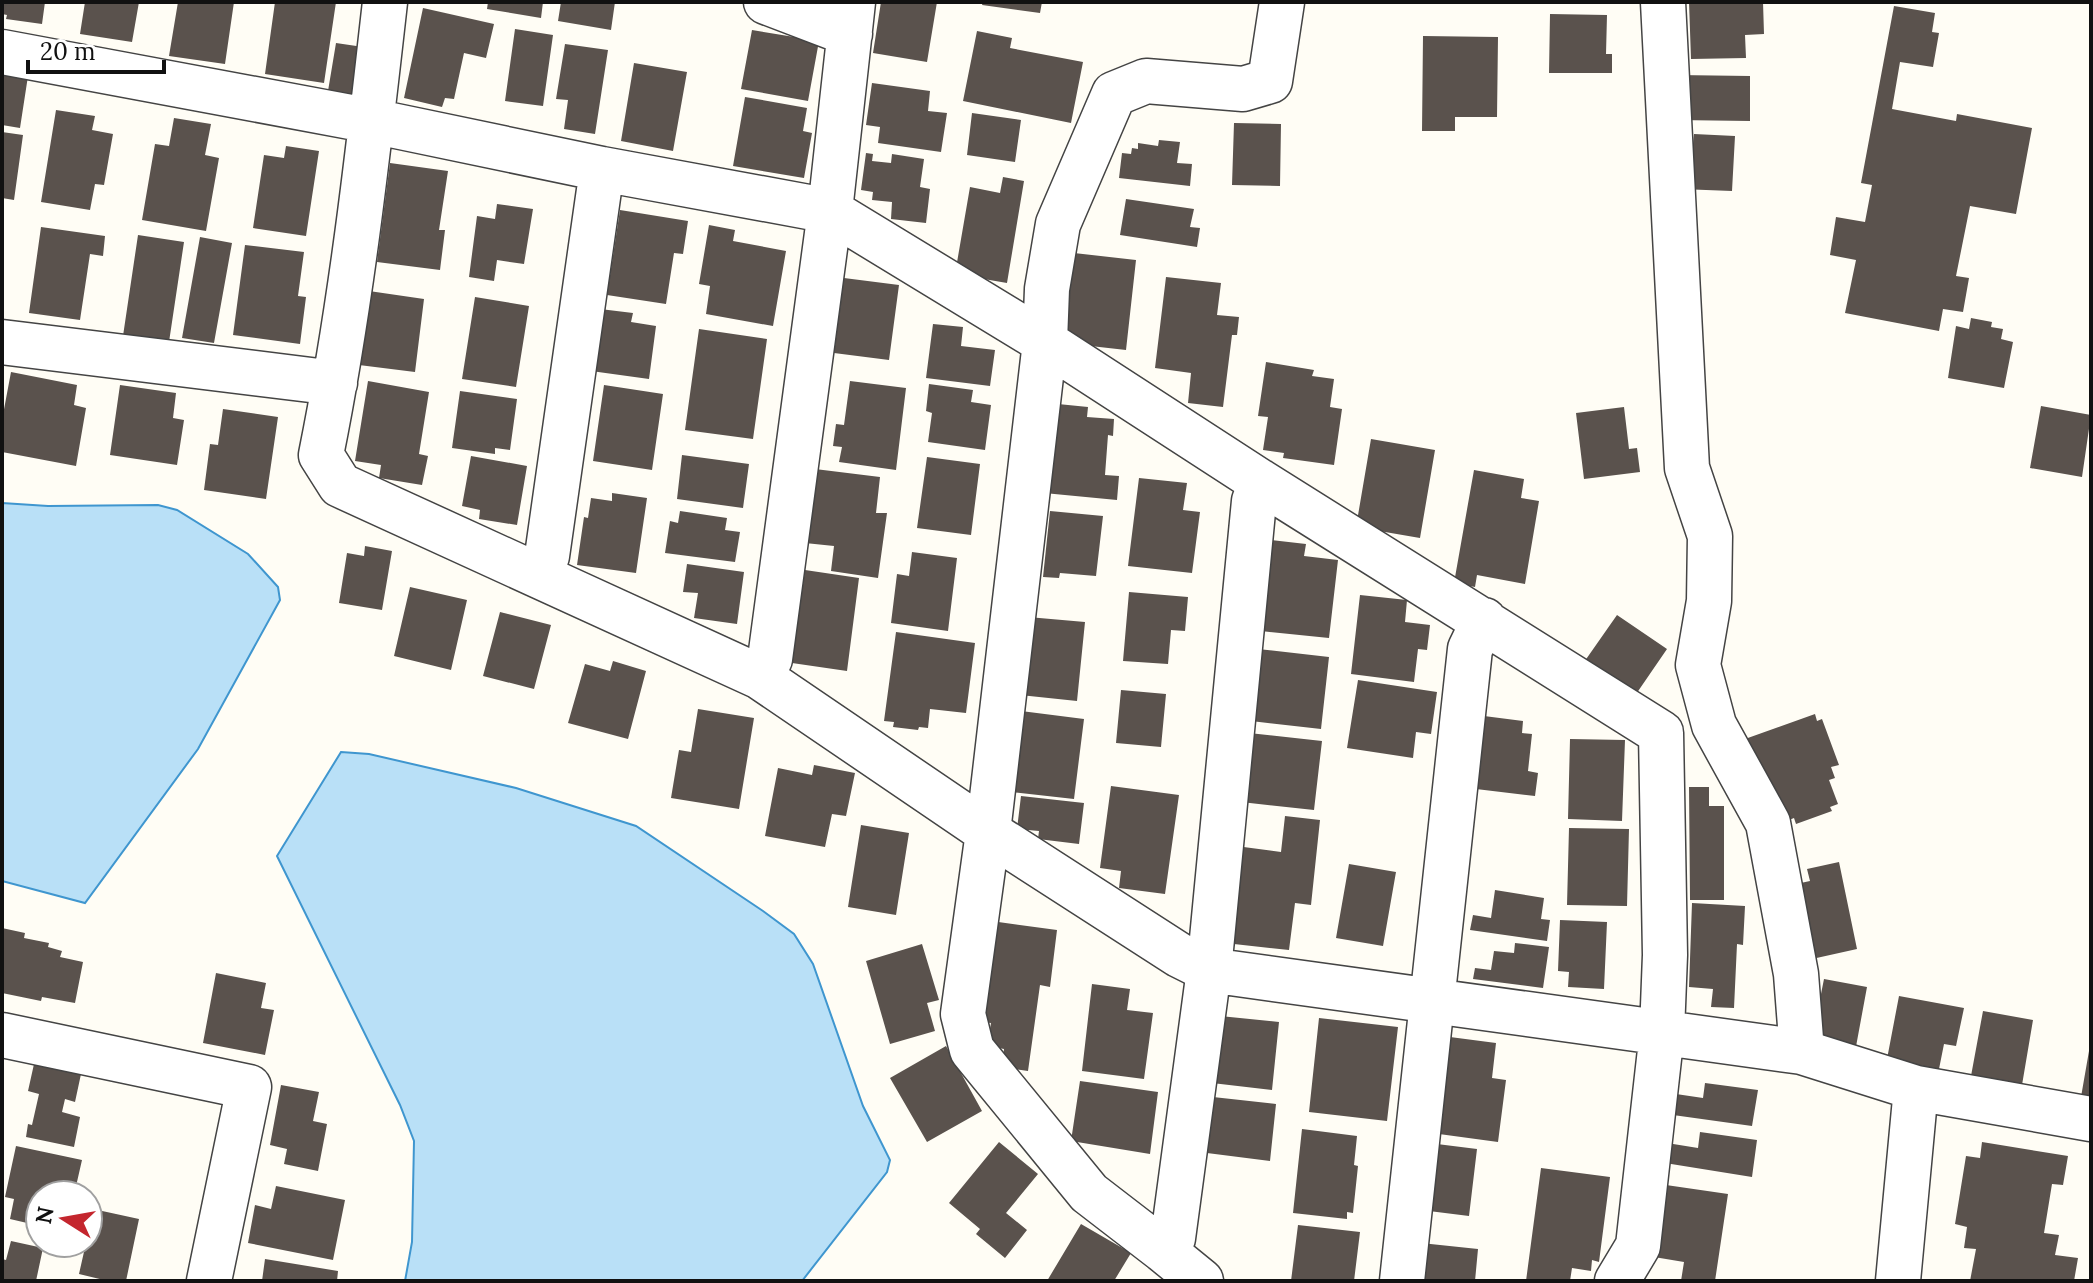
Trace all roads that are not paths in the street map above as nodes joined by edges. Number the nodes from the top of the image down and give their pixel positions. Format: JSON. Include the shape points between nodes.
{"nodes":[{"id":1,"x":385,"y":2,"type":"edge"},
{"id":2,"x":766,"y":2,"type":"edge"},
{"id":3,"x":1282,"y":2,"type":"edge"},
{"id":4,"x":1663,"y":2,"type":"edge"},
{"id":5,"x":852,"y":18,"type":"edge"},
{"id":6,"x":2,"y":52,"type":"edge"},
{"id":7,"x":372,"y":121,"type":"junction"},
{"id":8,"x":602,"y":169,"type":"junction"},
{"id":9,"x":830,"y":211,"type":"junction"},
{"id":10,"x":2,"y":342,"type":"edge"},
{"id":11,"x":1045,"y":342,"type":"junction"},
{"id":12,"x":335,"y":383,"type":"junction"},
{"id":13,"x":1261,"y":482,"type":"junction"},
{"id":14,"x":539,"y":574,"type":"junction"},
{"id":15,"x":1484,"y":620,"type":"junction"},
{"id":16,"x":760,"y":677,"type":"junction"},
{"id":17,"x":988,"y":832,"type":"junction"},
{"id":18,"x":1209,"y":970,"type":"junction"},
{"id":19,"x":1434,"y":1001,"type":"junction"},
{"id":20,"x":1662,"y":1032,"type":"junction"},
{"id":21,"x":2,"y":1035,"type":"edge"},
{"id":22,"x":1802,"y":1052,"type":"junction"},
{"id":23,"x":1916,"y":1088,"type":"junction"},
{"id":24,"x":2091,"y":1119,"type":"edge"},
{"id":25,"x":1163,"y":1250,"type":"junction"},
{"id":26,"x":209,"y":1281,"type":"edge"},
{"id":27,"x":1201,"y":1281,"type":"edge"},
{"id":28,"x":1402,"y":1281,"type":"edge"},
{"id":29,"x":1617,"y":1281,"type":"edge"},
{"id":30,"x":1898,"y":1281,"type":"edge"}],
"edges":[{"from":1,"to":7,"type":"street"},
{"from":2,"to":5,"type":"street"},
{"from":3,"to":11,"type":"street","via":[[1270,81],[1243,89],[1146,81],[1114,94],[1058,224]]},
{"from":4,"to":22,"type":"street","via":[[1687,468],[1710,536],[1709,601],[1698,665],[1714,725],[1768,823],[1796,974]]},
{"from":5,"to":9,"type":"street"},
{"from":6,"to":7,"type":"street"},
{"from":7,"to":8,"type":"street"},
{"from":7,"to":12,"type":"street"},
{"from":8,"to":9,"type":"street"},
{"from":8,"to":14,"type":"street","via":[[547,556]]},
{"from":9,"to":11,"type":"street"},
{"from":9,"to":16,"type":"street","via":[[770,659]]},
{"from":10,"to":12,"type":"street"},
{"from":11,"to":13,"type":"street"},
{"from":11,"to":17,"type":"street"},
{"from":12,"to":14,"type":"street","via":[[321,455],[340,485]]},
{"from":13,"to":15,"type":"street"},
{"from":13,"to":18,"type":"street","via":[[1254,501]]},
{"from":14,"to":16,"type":"street"},
{"from":15,"to":19,"type":"street","via":[[1470,649]]},
{"from":15,"to":20,"type":"street","via":[[1661,733]]},
{"from":16,"to":17,"type":"street"},
{"from":17,"to":18,"type":"street"},
{"from":17,"to":25,"type":"street","via":[[963,1014],[972,1050],[1089,1193]]},
{"from":18,"to":19,"type":"street"},
{"from":18,"to":25,"type":"street","via":[[1173,1238]]},
{"from":19,"to":20,"type":"street"},
{"from":19,"to":28,"type":"street"},
{"from":20,"to":22,"type":"street"},
{"from":20,"to":29,"type":"street","via":[[1638,1246]]},
{"from":21,"to":26,"type":"street","via":[[249,1087]]},
{"from":22,"to":23,"type":"street"},
{"from":23,"to":24,"type":"street"},
{"from":23,"to":30,"type":"street"},
{"from":25,"to":27,"type":"street"}]}
